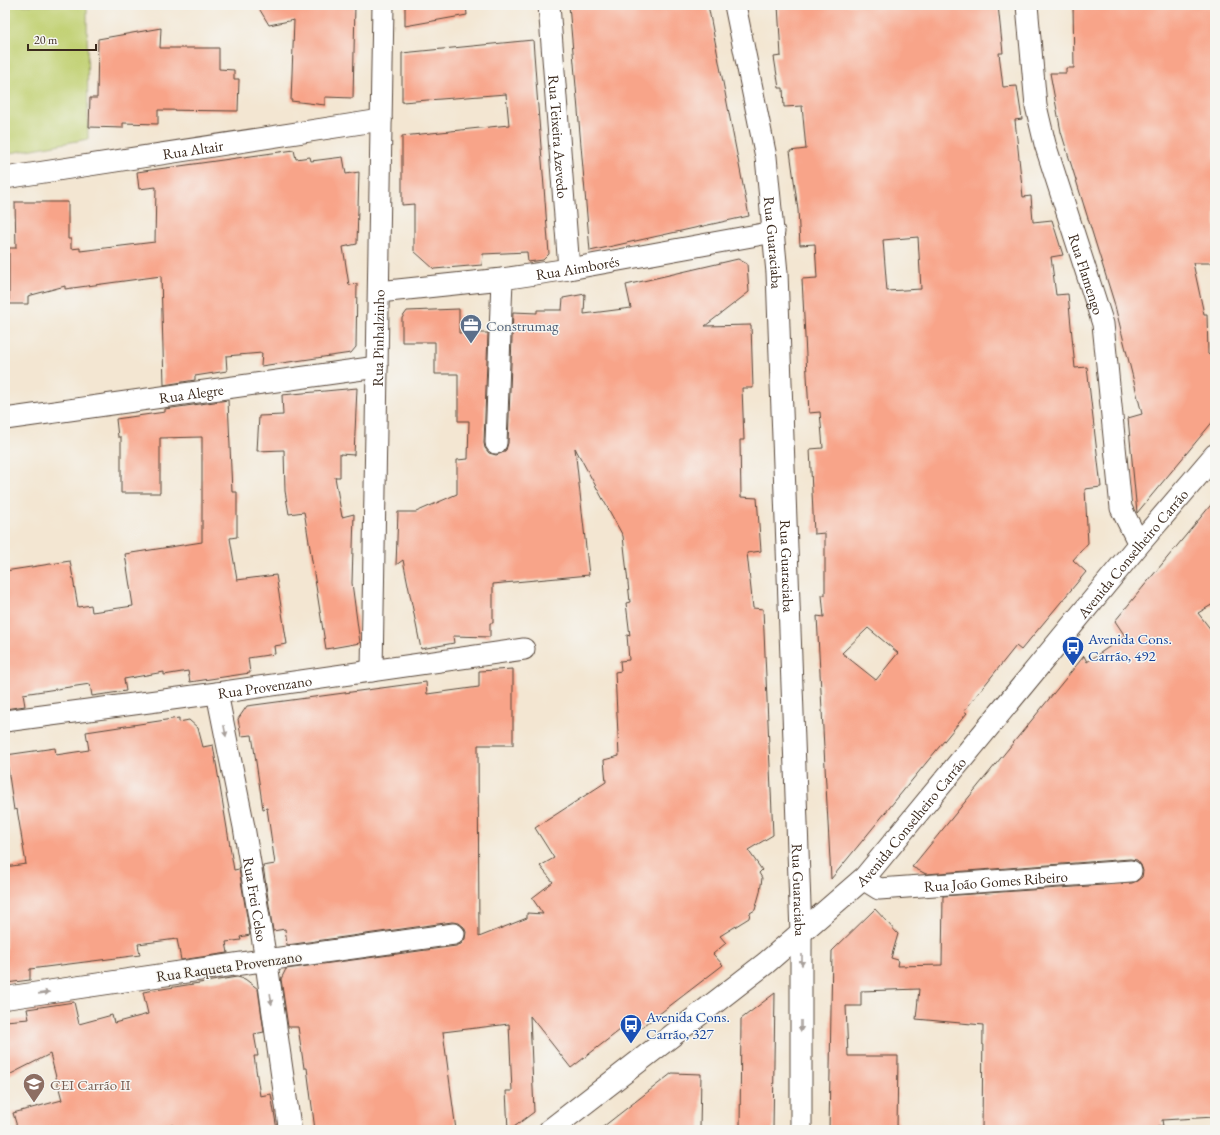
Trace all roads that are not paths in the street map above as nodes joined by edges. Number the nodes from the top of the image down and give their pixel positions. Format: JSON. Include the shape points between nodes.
{"nodes":[{"id":1,"x":383,"y":5,"type":"edge"},
{"id":2,"x":549,"y":5,"type":"edge"},
{"id":3,"x":735,"y":5,"type":"edge"},
{"id":4,"x":1027,"y":5,"type":"edge"},
{"id":5,"x":381,"y":120,"type":"junction"},
{"id":6,"x":5,"y":178,"type":"edge"},
{"id":7,"x":774,"y":232,"type":"junction"},
{"id":8,"x":569,"y":269,"type":"junction"},
{"id":9,"x":502,"y":279,"type":"junction"},
{"id":10,"x":379,"y":292,"type":"junction"},
{"id":11,"x":377,"y":367,"type":"junction"},
{"id":12,"x":5,"y":418,"type":"edge"},
{"id":13,"x":496,"y":443,"type":"dead end"},
{"id":14,"x":1215,"y":455,"type":"edge"},
{"id":15,"x":1138,"y":544,"type":"junction"},
{"id":16,"x":524,"y":649,"type":"dead end"},
{"id":17,"x":372,"y":671,"type":"junction"},
{"id":18,"x":217,"y":693,"type":"junction"},
{"id":19,"x":5,"y":721,"type":"edge"},
{"id":20,"x":1131,"y":871,"type":"dead end"},
{"id":21,"x":863,"y":879,"type":"junction"},
{"id":22,"x":802,"y":933,"type":"junction"},
{"id":23,"x":454,"y":934,"type":"dead end"},
{"id":24,"x":266,"y":960,"type":"junction"},
{"id":25,"x":5,"y":998,"type":"edge"},
{"id":26,"x":290,"y":1130,"type":"edge"},
{"id":27,"x":550,"y":1130,"type":"edge"},
{"id":28,"x":801,"y":1130,"type":"edge"}],
"edges":[{"from":1,"to":5,"type":"street","name":"Rua Pinhalzinho"},
{"from":2,"to":8,"type":"street","name":"Rua Teixeira Azevedo"},
{"from":3,"to":7,"type":"street","name":"Rua Guaraciaba","via":[[766,158]]},
{"from":4,"to":15,"type":"street","name":"Rua Flamengo","via":[[1036,106],[1045,144],[1103,324],[1121,508]]},
{"from":5,"to":6,"type":"street","name":"Rua Altair"},
{"from":5,"to":10,"type":"street","name":"Rua Pinhalzinho"},
{"from":7,"to":8,"type":"street","name":"Rua Aimborés"},
{"from":7,"to":22,"type":"street","name":"Rua Guaraciaba"},
{"from":8,"to":9,"type":"street","name":"Rua Aimborés"},
{"from":9,"to":10,"type":"street","name":"Rua Aimborés"},
{"from":9,"to":13,"type":"street"},
{"from":10,"to":11,"type":"street","name":"Rua Pinhalzinho"},
{"from":11,"to":12,"type":"street","name":"Rua Alegre"},
{"from":11,"to":17,"type":"street","name":"Rua Pinhalzinho"},
{"from":14,"to":15,"type":"main road","name":"Avenida Conselheiro Carrão"},
{"from":15,"to":21,"type":"main road","name":"Avenida Conselheiro Carrão"},
{"from":16,"to":17,"type":"street","name":"Rua Provenzano"},
{"from":17,"to":18,"type":"street","name":"Rua Provenzano"},
{"from":18,"to":19,"type":"street","name":"Rua Provenzano"},
{"from":18,"to":24,"type":"street","name":"Rua Frei Celso","one_way":true,"via":[[244,827]]},
{"from":20,"to":21,"type":"street","name":"Rua João Gomes Ribeiro","via":[[879,889]]},
{"from":21,"to":22,"type":"main road","name":"Avenida Conselheiro Carrão"},
{"from":22,"to":27,"type":"main road","name":"Avenida Conselheiro Carrão"},
{"from":22,"to":28,"type":"street","name":"Rua Guaraciaba","one_way":true},
{"from":23,"to":24,"type":"street","name":"Rua Raqueta Provenzano"},
{"from":25,"to":24,"type":"main road","name":"Rua Raqueta Provenzano","one_way":true},
{"from":24,"to":26,"type":"main road","name":"Rua Frei Celso","one_way":true}]}
